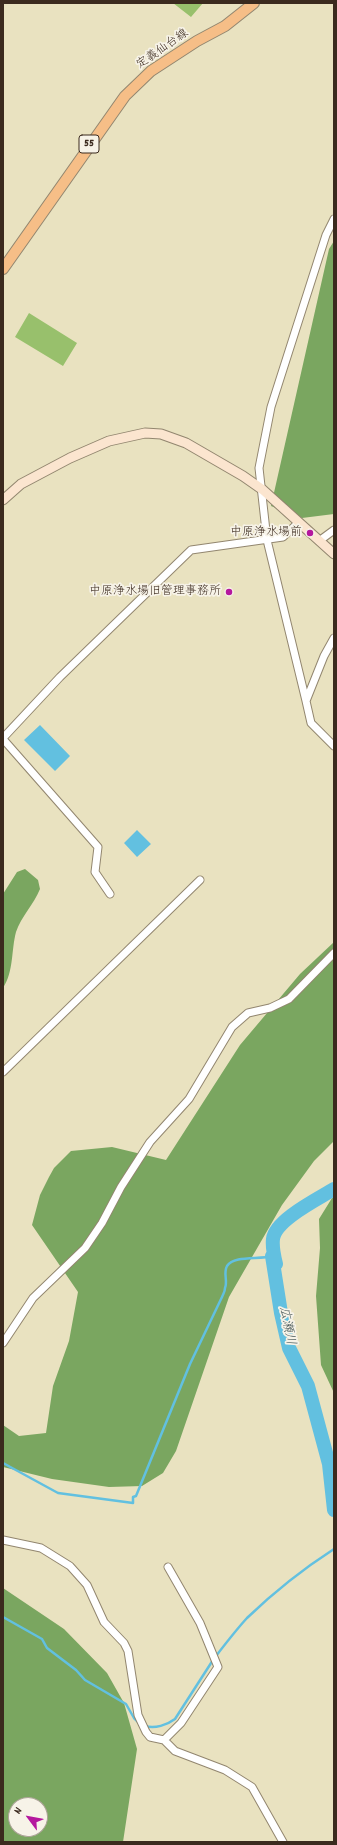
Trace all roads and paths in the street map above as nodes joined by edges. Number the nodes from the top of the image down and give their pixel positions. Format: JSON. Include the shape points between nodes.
{"nodes":[{"id":1,"x":254,"y":3,"type":"edge"},
{"id":2,"x":334,"y":218,"type":"edge"},
{"id":3,"x":3,"y":269,"type":"edge"},
{"id":4,"x":263,"y":490,"type":"junction"},
{"id":5,"x":3,"y":500,"type":"edge"},
{"id":6,"x":298,"y":523,"type":"junction"},
{"id":7,"x":334,"y":530,"type":"edge"},
{"id":8,"x":267,"y":540,"type":"junction"},
{"id":9,"x":319,"y":541,"type":"junction"},
{"id":10,"x":334,"y":554,"type":"edge"},
{"id":11,"x":334,"y":638,"type":"edge"},
{"id":12,"x":306,"y":701,"type":"junction"},
{"id":13,"x":3,"y":739,"type":"edge"},
{"id":14,"x":334,"y":746,"type":"edge"},
{"id":15,"x":200,"y":880,"type":"dead end"},
{"id":16,"x":110,"y":894,"type":"dead end"},
{"id":17,"x":334,"y":953,"type":"edge"},
{"id":18,"x":3,"y":1072,"type":"edge"},
{"id":19,"x":3,"y":1343,"type":"edge"},
{"id":20,"x":3,"y":1540,"type":"edge"},
{"id":21,"x":168,"y":1567,"type":"dead end"},
{"id":22,"x":164,"y":1740,"type":"junction"},
{"id":23,"x":283,"y":1842,"type":"edge"}],
"edges":[{"from":1,"to":3,"type":"main road","name":"定義仙台線","number":"55","via":[[225,26],[151,71],[124,96]]},
{"from":2,"to":4,"type":"street","via":[[326,235],[271,407],[259,468]]},
{"from":4,"to":5,"type":"street","via":[[186,443],[161,434],[145,433],[109,440],[70,458],[21,484]]},
{"from":4,"to":6,"type":"street"},
{"from":4,"to":8,"type":"street"},
{"from":6,"to":8,"type":"street","via":[[283,537]]},
{"from":6,"to":9,"type":"street"},
{"from":7,"to":9,"type":"street"},
{"from":8,"to":12,"type":"street"},
{"from":8,"to":13,"type":"street","via":[[191,550],[60,677]]},
{"from":9,"to":10,"type":"street"},
{"from":11,"to":12,"type":"street"},
{"from":12,"to":14,"type":"street","via":[[312,723]]},
{"from":13,"to":16,"type":"street","via":[[98,847],[95,872]]},
{"from":15,"to":18,"type":"street"},
{"from":17,"to":19,"type":"street","via":[[289,1000],[248,1013],[232,1027],[189,1099],[150,1142],[85,1248],[33,1298]]},
{"from":20,"to":22,"type":"street","via":[[41,1548],[70,1566],[81,1577],[104,1622],[128,1651],[135,1702],[143,1727],[150,1737]]},
{"from":21,"to":22,"type":"street","via":[[200,1623],[218,1667],[181,1723]]},
{"from":22,"to":23,"type":"street","via":[[175,1751],[225,1770],[252,1788]]}]}
